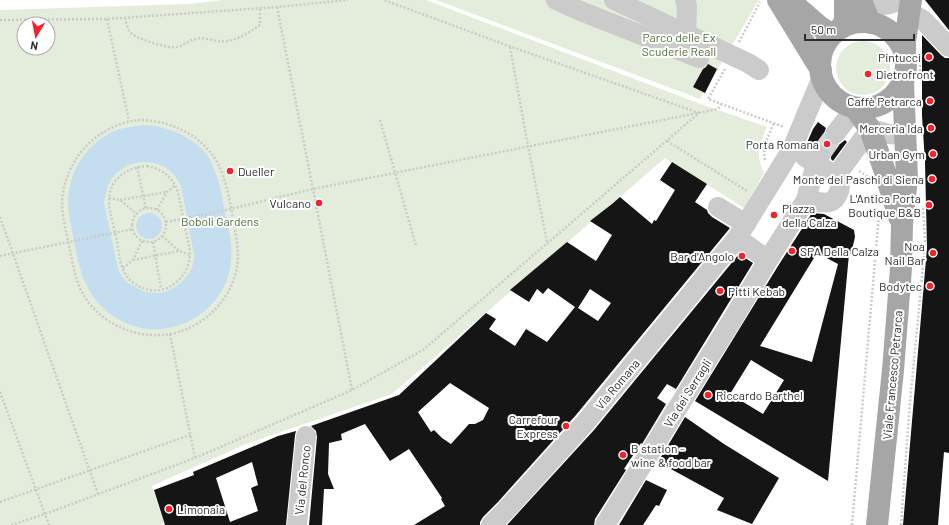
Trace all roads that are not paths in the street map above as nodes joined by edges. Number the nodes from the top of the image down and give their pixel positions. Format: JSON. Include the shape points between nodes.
{"nodes":[{"id":1,"x":556,"y":0,"type":"edge"},
{"id":2,"x":614,"y":0,"type":"edge"},
{"id":3,"x":686,"y":0,"type":"edge"},
{"id":4,"x":778,"y":0,"type":"edge"},
{"id":5,"x":789,"y":0,"type":"edge"},
{"id":6,"x":845,"y":0,"type":"edge"},
{"id":7,"x":861,"y":0,"type":"edge"},
{"id":8,"x":866,"y":0,"type":"edge"},
{"id":9,"x":906,"y":4,"type":"edge"},
{"id":10,"x":874,"y":23,"type":"junction"},
{"id":11,"x":838,"y":31,"type":"junction"},
{"id":12,"x":686,"y":34,"type":"junction"},
{"id":13,"x":949,"y":47,"type":"edge"},
{"id":14,"x":905,"y":55,"type":"junction"},
{"id":15,"x":699,"y":58,"type":"dead end"},
{"id":16,"x":759,"y":70,"type":"dead end"},
{"id":17,"x":821,"y":74,"type":"junction"},
{"id":18,"x":903,"y":82,"type":"junction"},
{"id":19,"x":855,"y":108,"type":"junction"},
{"id":20,"x":870,"y":129,"type":"junction"},
{"id":21,"x":835,"y":134,"type":"tunnel mouth"},
{"id":22,"x":904,"y":135,"type":"junction"},
{"id":23,"x":792,"y":149,"type":"junction"},
{"id":24,"x":818,"y":159,"type":"junction"},
{"id":25,"x":836,"y":176,"type":"junction"},
{"id":26,"x":806,"y":200,"type":"junction"},
{"id":27,"x":718,"y":207,"type":"dead end"},
{"id":28,"x":902,"y":224,"type":"junction"},
{"id":29,"x":742,"y":231,"type":"junction"},
{"id":30,"x":768,"y":260,"type":"junction"},
{"id":31,"x":306,"y":436,"type":"dead end"},
{"id":32,"x":297,"y":525,"type":"edge"},
{"id":33,"x":491,"y":525,"type":"edge"},
{"id":34,"x":605,"y":525,"type":"edge"},
{"id":35,"x":877,"y":525,"type":"edge"}],
"edges":[{"from":1,"to":15,"type":"street"},
{"from":2,"to":12,"type":"street"},
{"from":3,"to":12,"type":"street"},
{"from":4,"to":17,"type":"main road"},
{"from":5,"to":11,"type":"main road","via":[[820,26]]},
{"from":6,"to":11,"type":"main road","via":[[845,18]]},
{"from":7,"to":10,"type":"main road"},
{"from":8,"to":9,"type":"street","via":[[887,6]]},
{"from":9,"to":10,"type":"main road","via":[[892,20],[885,24]]},
{"from":9,"to":13,"type":"street"},
{"from":9,"to":14,"type":"main road"},
{"from":10,"to":11,"type":"main road","via":[[858,22]]},
{"from":10,"to":14,"type":"main road","via":[[893,33]]},
{"from":11,"to":17,"type":"main road","via":[[827,40],[823,49],[820,59]]},
{"from":12,"to":16,"type":"street"},
{"from":14,"to":18,"type":"main road","via":[[906,69]]},
{"from":17,"to":19,"type":"main road","via":[[827,89],[837,100]]},
{"from":17,"to":23,"type":"street"},
{"from":18,"to":19,"type":"main road","via":[[887,102],[870,108]]},
{"from":18,"to":22,"type":"main road","name":"Viale Francesco Petrarca"},
{"from":19,"to":20,"type":"main road","name":"Viale Francesco Petrarca"},
{"from":19,"to":21,"type":"street"},
{"from":20,"to":22,"type":"street"},
{"from":20,"to":25,"type":"street"},
{"from":20,"to":28,"type":"main road","name":"Viale Francesco Petrarca"},
{"from":22,"to":28,"type":"main road","name":"Viale Francesco Petrarca","via":[[907,178]]},
{"from":23,"to":24,"type":"street"},
{"from":23,"to":29,"type":"street"},
{"from":24,"to":25,"type":"street"},
{"from":24,"to":26,"type":"street"},
{"from":25,"to":26,"type":"street","via":[[840,189],[834,201],[825,203]]},
{"from":26,"to":30,"type":"street"},
{"from":27,"to":29,"type":"street"},
{"from":28,"to":35,"type":"main road","name":"Viale Francesco Petrarca","via":[[894,362]]},
{"from":29,"to":30,"type":"street"},
{"from":29,"to":33,"type":"street","name":"Via Romana","via":[[586,422]]},
{"from":30,"to":34,"type":"street","name":"Via dei Serragli"},
{"from":31,"to":32,"type":"street","name":"Via del Ronco"}]}
